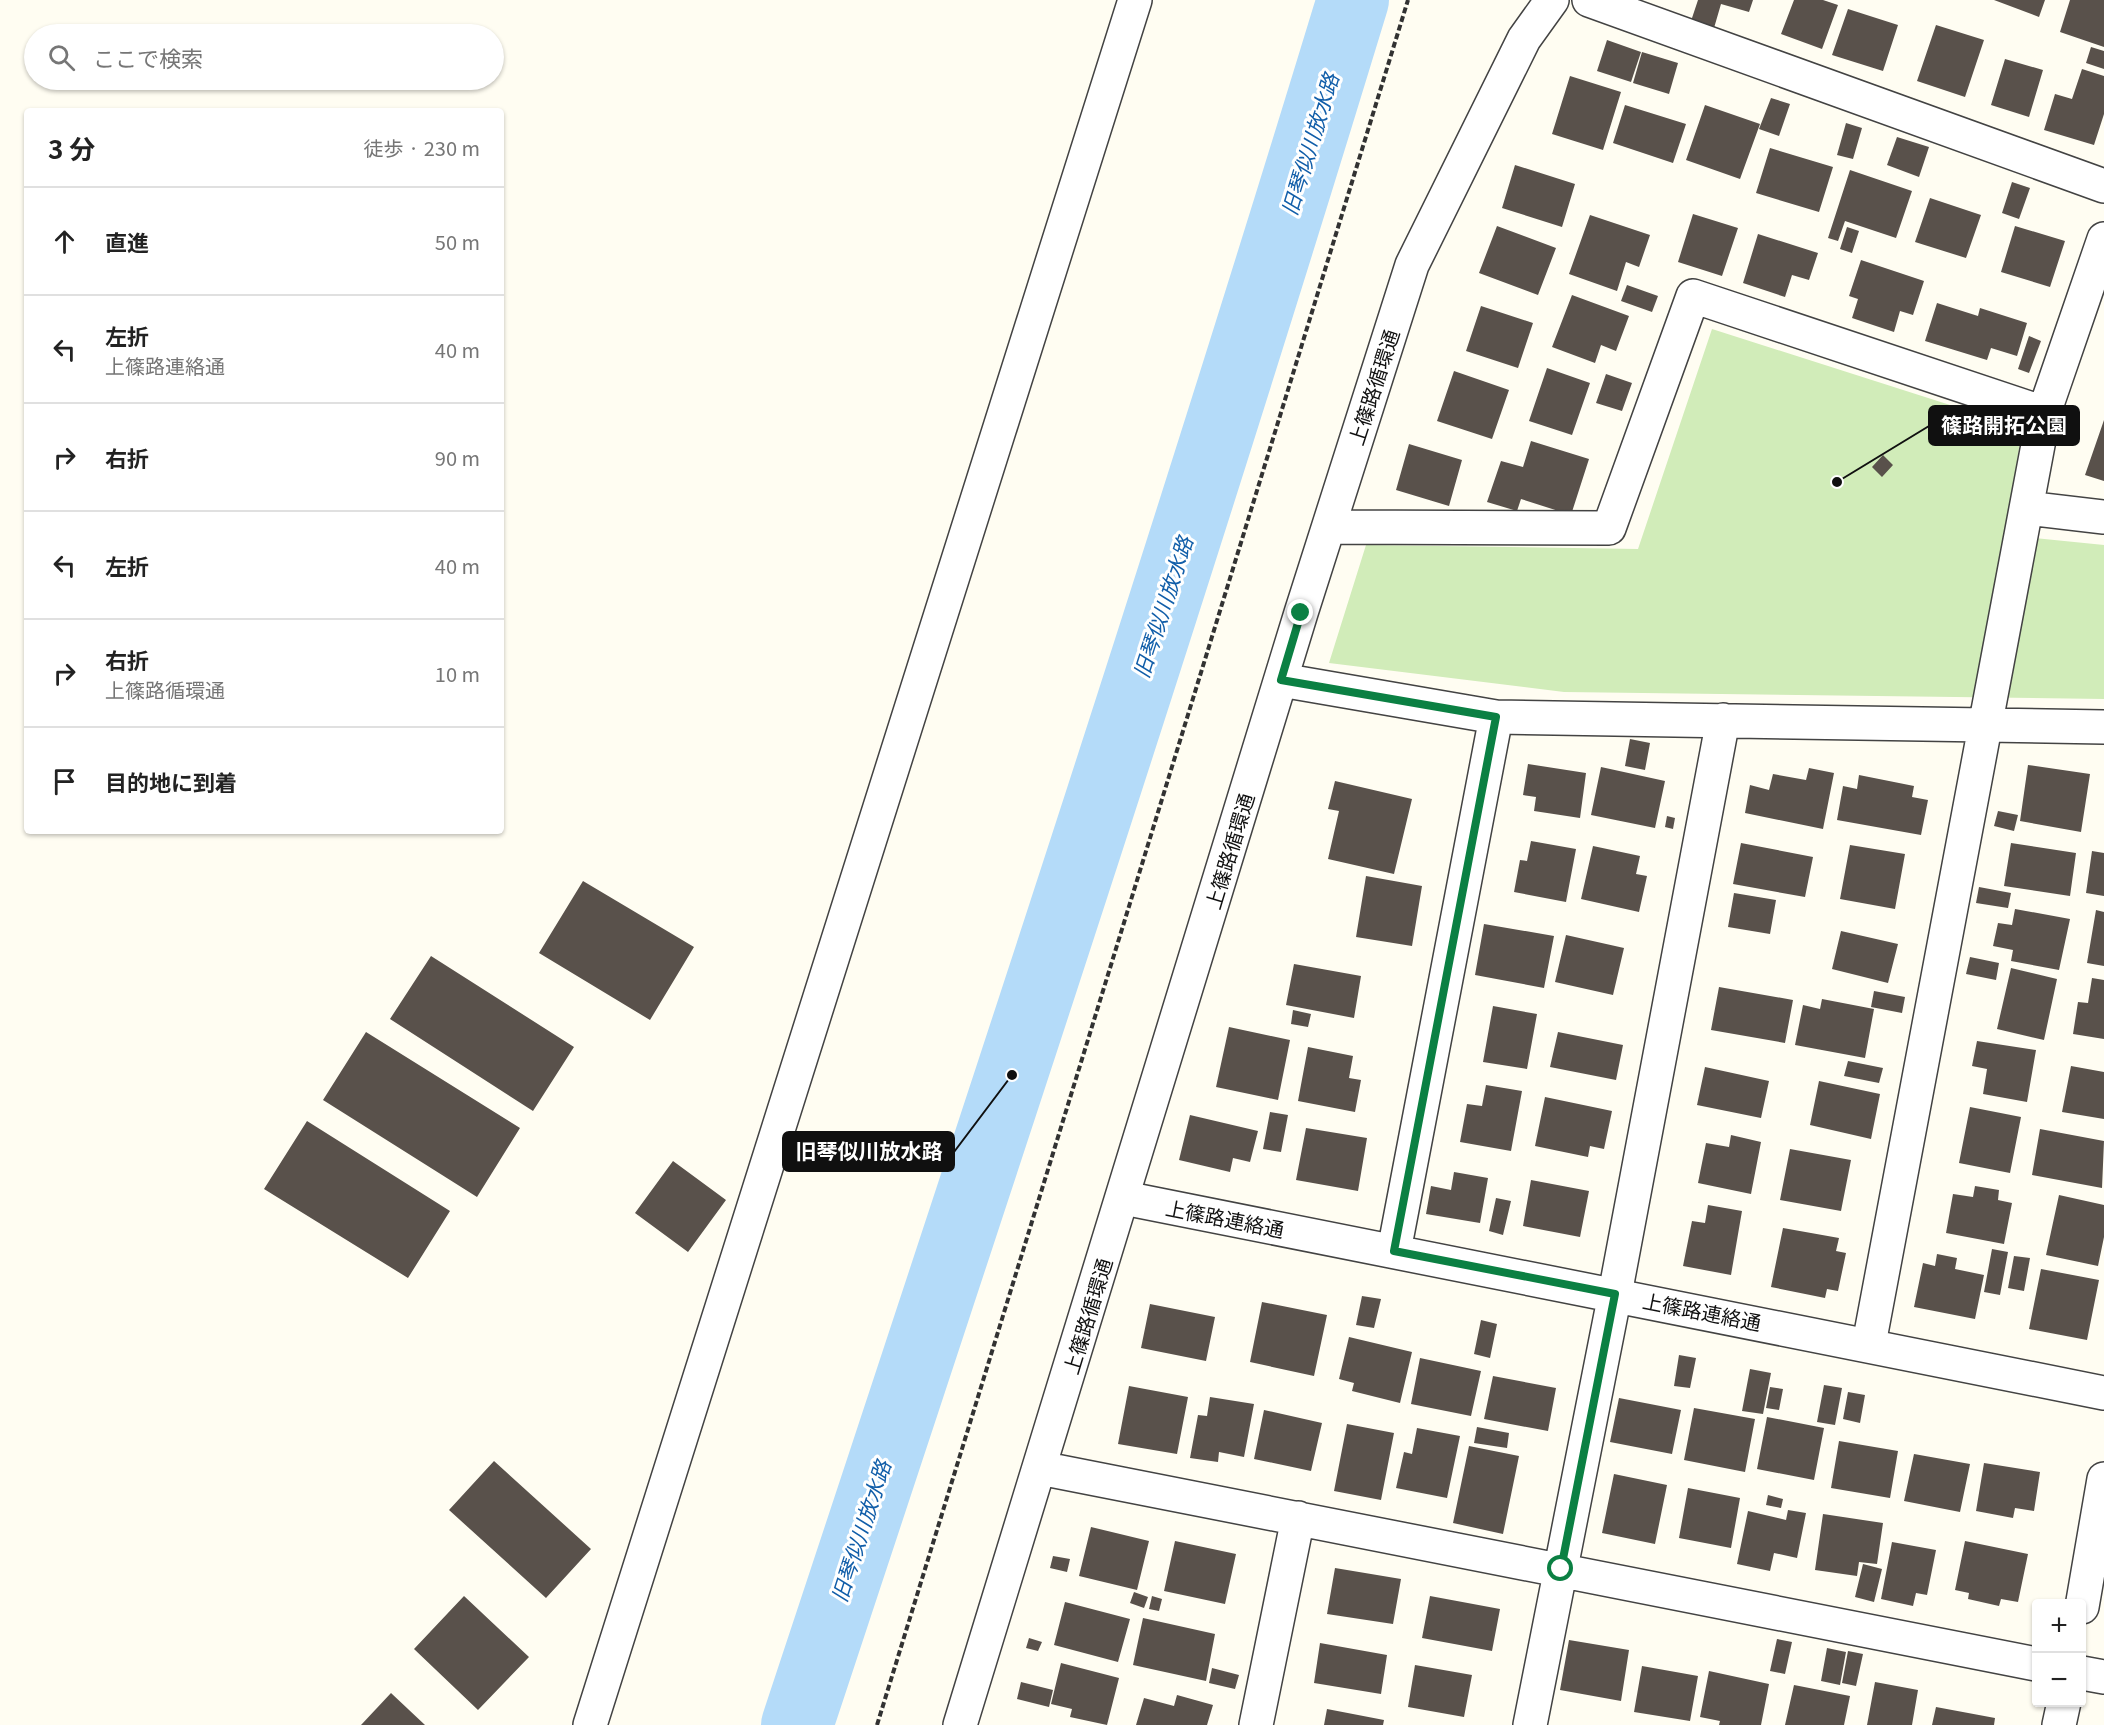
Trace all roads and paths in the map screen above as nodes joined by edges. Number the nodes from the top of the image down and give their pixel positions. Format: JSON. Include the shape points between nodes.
{"nodes":[{"id":1,"x":1135,"y":0,"type":"edge"},
{"id":2,"x":1408,"y":0,"type":"edge"},
{"id":3,"x":1552,"y":0,"type":"edge"},
{"id":4,"x":1589,"y":0,"type":"edge"},
{"id":5,"x":2104,"y":186,"type":"edge"},
{"id":6,"x":2104,"y":238,"type":"edge"},
{"id":7,"x":2044,"y":413,"type":"junction"},
{"id":8,"x":2027,"y":508,"type":"junction"},
{"id":9,"x":2104,"y":517,"type":"edge"},
{"id":10,"x":1329,"y":527,"type":"junction"},
{"id":11,"x":1281,"y":680,"type":"junction"},
{"id":12,"x":1496,"y":717,"type":"junction"},
{"id":13,"x":1723,"y":720,"type":"junction"},
{"id":14,"x":1987,"y":724,"type":"junction"},
{"id":15,"x":2104,"y":728,"type":"edge"},
{"id":16,"x":1124,"y":1198,"type":"junction"},
{"id":17,"x":1394,"y":1251,"type":"junction"},
{"id":18,"x":1615,"y":1294,"type":"junction"},
{"id":19,"x":1869,"y":1344,"type":"junction"},
{"id":20,"x":2104,"y":1393,"type":"edge"},
{"id":21,"x":1040,"y":1468,"type":"junction"},
{"id":22,"x":2104,"y":1479,"type":"edge"},
{"id":23,"x":1298,"y":1518,"type":"junction"},
{"id":24,"x":1561,"y":1569,"type":"junction"},
{"id":25,"x":2083,"y":1599,"type":"edge"},
{"id":26,"x":2032,"y":1663,"type":"edge"},
{"id":27,"x":2086,"y":1674,"type":"edge"},
{"id":28,"x":2104,"y":1677,"type":"edge"},
{"id":29,"x":2063,"y":1707,"type":"edge"},
{"id":30,"x":590,"y":1725,"type":"edge"},
{"id":31,"x":877,"y":1725,"type":"edge"},
{"id":32,"x":960,"y":1725,"type":"edge"},
{"id":33,"x":1256,"y":1725,"type":"edge"},
{"id":34,"x":1530,"y":1725,"type":"edge"},
{"id":35,"x":2059,"y":1725,"type":"edge"}],
"edges":[{"from":1,"to":30,"type":"street"},
{"from":2,"to":31,"type":"path"},
{"from":3,"to":10,"type":"street","name":"上篠路循環通","via":[[1524,39],[1412,265]]},
{"from":4,"to":5,"type":"street"},
{"from":6,"to":7,"type":"street"},
{"from":7,"to":8,"type":"street"},
{"from":7,"to":10,"type":"street","via":[[1693,296],[1609,528]]},
{"from":8,"to":9,"type":"street"},
{"from":8,"to":14,"type":"street"},
{"from":10,"to":11,"type":"street","name":"上篠路循環通"},
{"from":11,"to":12,"type":"street"},
{"from":11,"to":16,"type":"street","name":"上篠路循環通"},
{"from":12,"to":13,"type":"street"},
{"from":12,"to":17,"type":"street"},
{"from":13,"to":14,"type":"street"},
{"from":13,"to":18,"type":"street"},
{"from":14,"to":15,"type":"street"},
{"from":14,"to":19,"type":"street"},
{"from":16,"to":17,"type":"street","name":"上篠路連絡通"},
{"from":16,"to":21,"type":"street","name":"上篠路循環通"},
{"from":17,"to":18,"type":"street","name":"上篠路連絡通"},
{"from":18,"to":19,"type":"street","name":"上篠路連絡通"},
{"from":18,"to":24,"type":"street"},
{"from":19,"to":20,"type":"street","name":"上篠路連絡通"},
{"from":21,"to":23,"type":"street"},
{"from":21,"to":32,"type":"street","name":"上篠路循環通"},
{"from":22,"to":25,"type":"street"},
{"from":23,"to":24,"type":"street"},
{"from":23,"to":33,"type":"street"},
{"from":24,"to":26,"type":"street"},
{"from":24,"to":34,"type":"street"},
{"from":27,"to":28,"type":"street"},
{"from":29,"to":35,"type":"street"}]}
